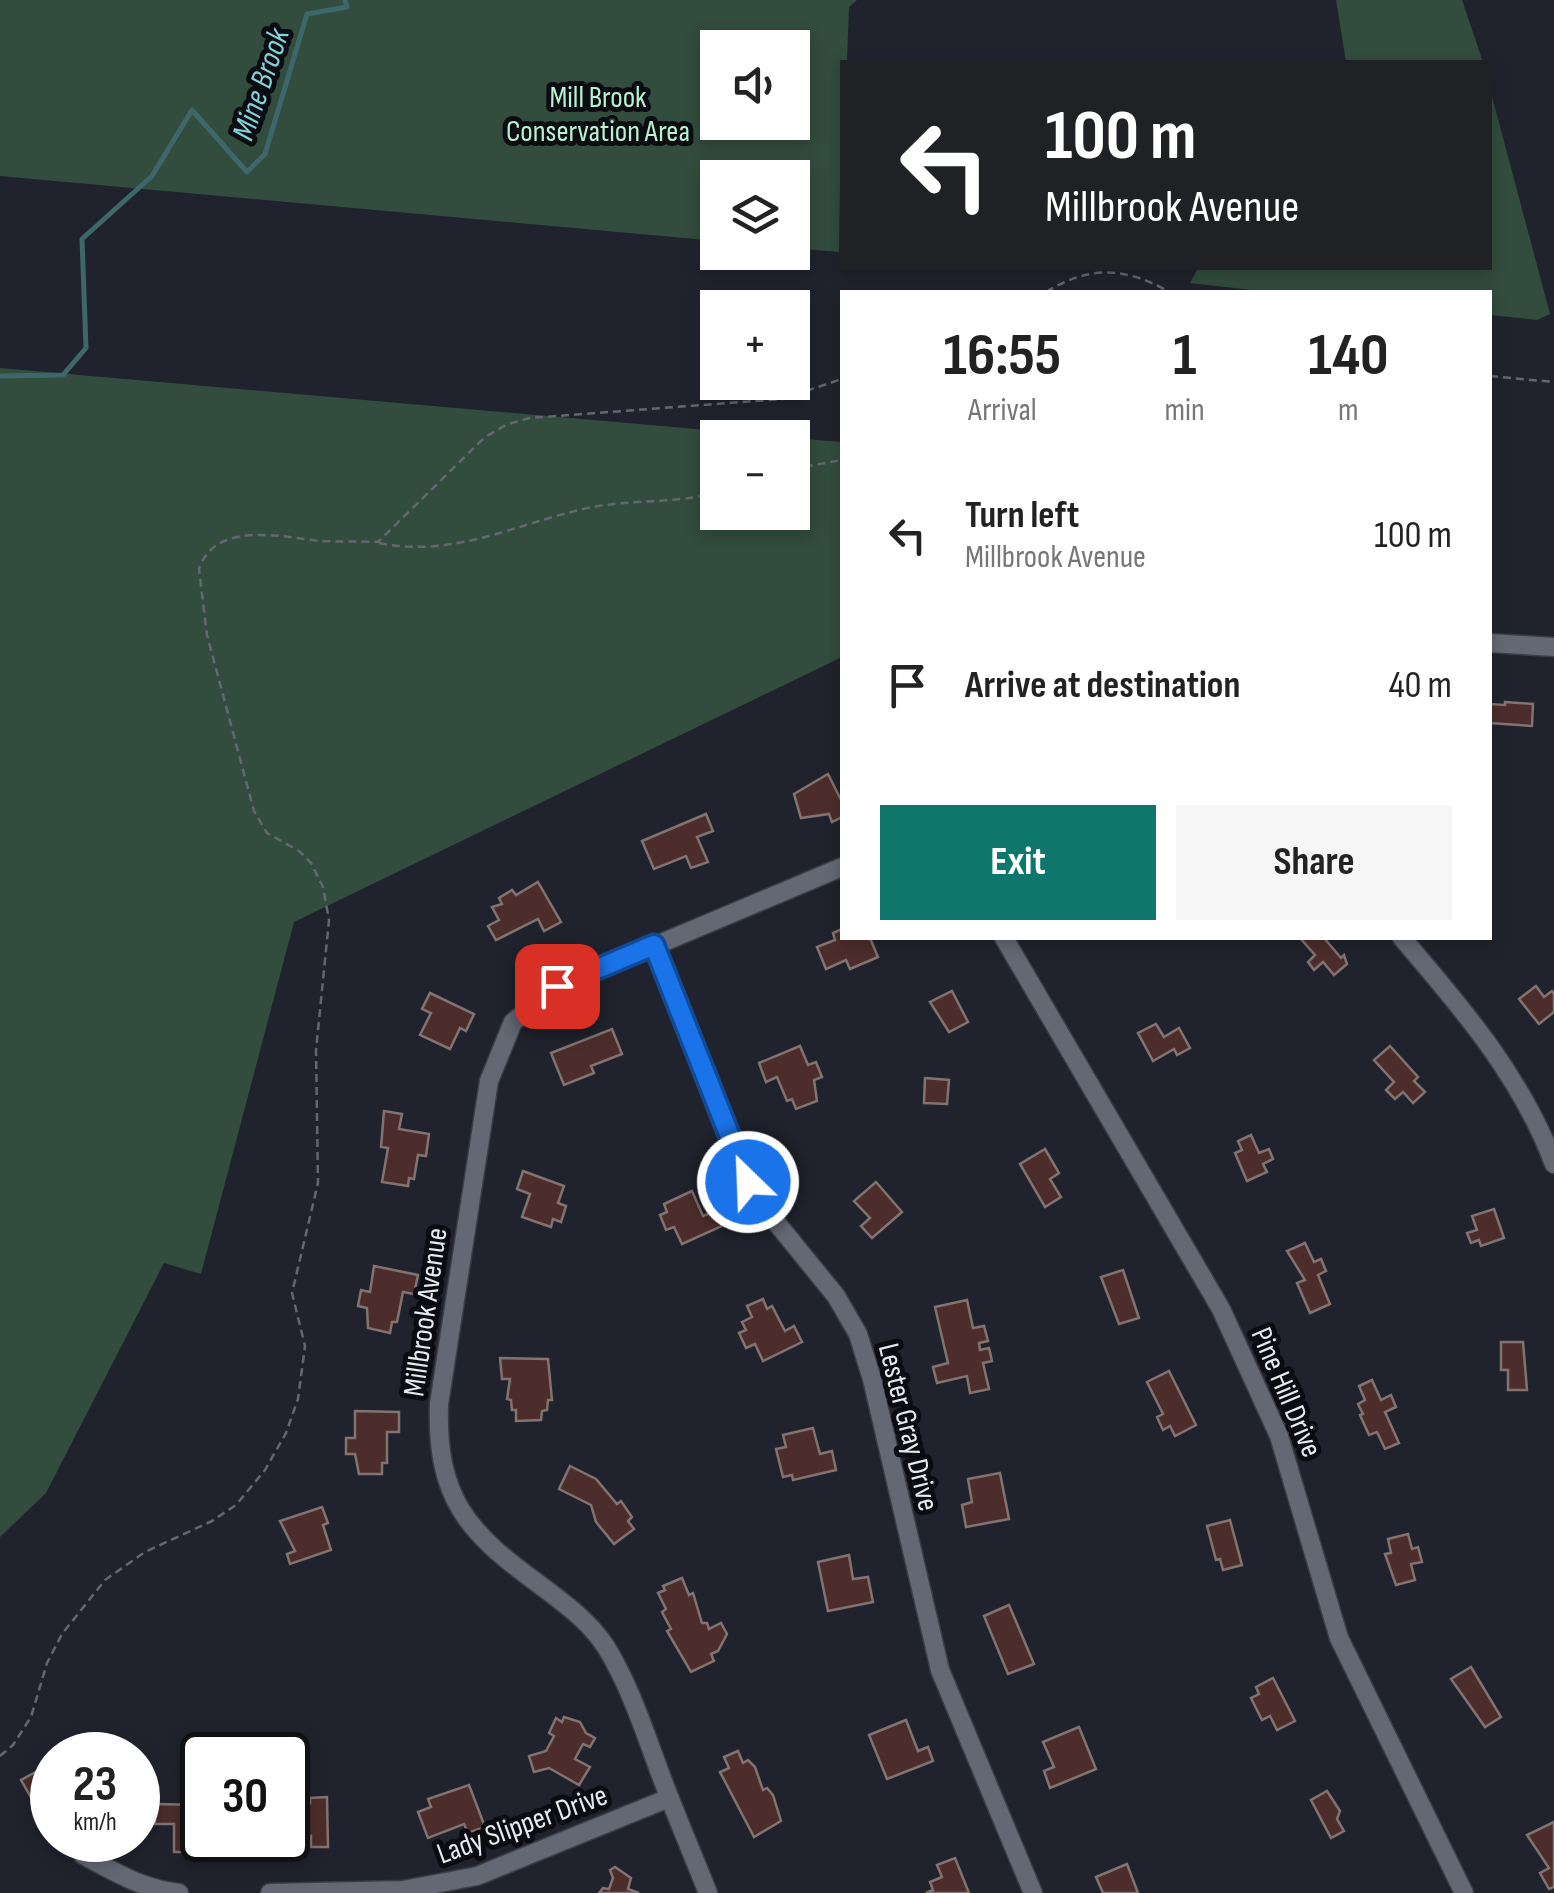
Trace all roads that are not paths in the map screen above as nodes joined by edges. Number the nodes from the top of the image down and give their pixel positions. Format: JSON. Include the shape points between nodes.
{"nodes":[{"id":1,"x":1492,"y":644,"type":"edge"},
{"id":2,"x":1554,"y":647,"type":"edge"},
{"id":3,"x":840,"y":869,"type":"edge"},
{"id":4,"x":1005,"y":940,"type":"edge"},
{"id":5,"x":1404,"y":940,"type":"edge"},
{"id":6,"x":654,"y":945,"type":"junction"},
{"id":7,"x":1554,"y":1164,"type":"edge"},
{"id":8,"x":669,"y":1798,"type":"junction"},
{"id":9,"x":95,"y":1862,"type":"edge"},
{"id":10,"x":180,"y":1893,"type":"edge"},
{"id":11,"x":270,"y":1893,"type":"edge"},
{"id":12,"x":708,"y":1893,"type":"edge"},
{"id":13,"x":1033,"y":1893,"type":"edge"},
{"id":14,"x":1464,"y":1893,"type":"edge"}],
"edges":[{"from":1,"to":2,"type":"street"},
{"from":3,"to":6,"type":"street","name":"Millbrook Avenue"},
{"from":4,"to":14,"type":"street","name":"Pine Hill Drive","via":[[1222,1309],[1280,1436],[1339,1638]]},
{"from":5,"to":7,"type":"street","via":[[1512,1078]]},
{"from":6,"to":8,"type":"street","name":"Millbrook Avenue","via":[[557,986],[513,1022],[500,1047],[476,1151],[438,1439],[443,1473],[472,1529],[574,1610],[604,1644],[627,1685]]},
{"from":6,"to":13,"type":"street","name":"Lester Gray Drive","via":[[738,1164],[858,1334],[940,1670]]},
{"from":8,"to":11,"type":"street","name":"Lady Slipper Drive","via":[[477,1876],[403,1890]]},
{"from":8,"to":12,"type":"street","name":"Millbrook Avenue"},
{"from":9,"to":10,"type":"street","via":[[129,1881]]}]}
